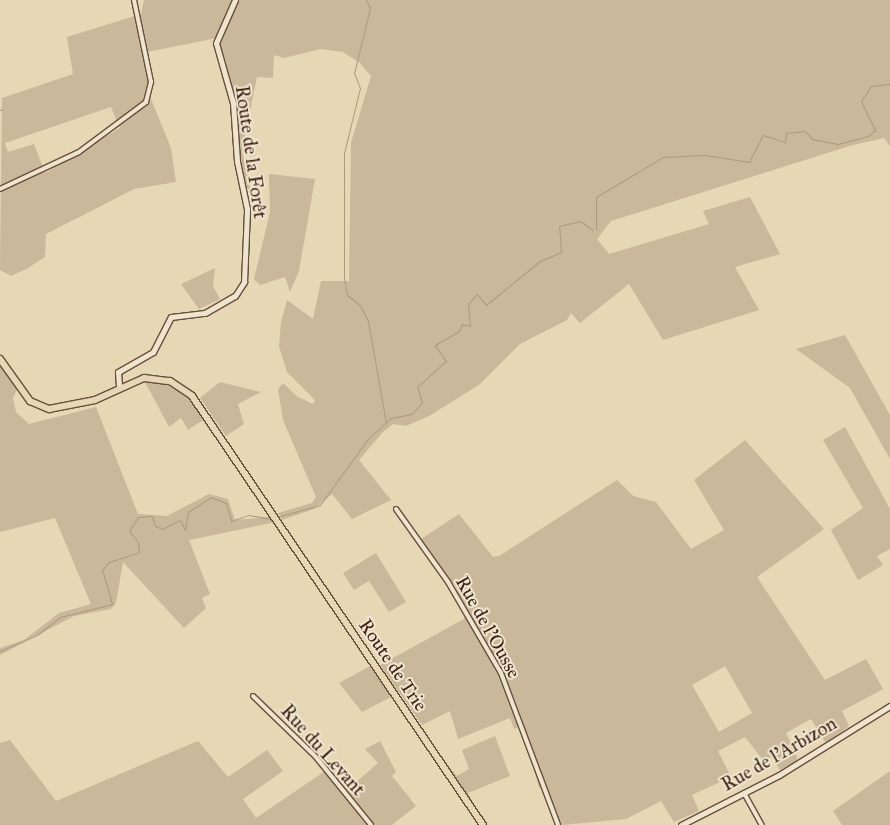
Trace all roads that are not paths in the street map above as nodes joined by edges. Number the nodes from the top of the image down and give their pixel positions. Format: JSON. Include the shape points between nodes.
{"nodes":[{"id":1,"x":134,"y":0,"type":"edge"},
{"id":2,"x":236,"y":0,"type":"edge"},
{"id":3,"x":0,"y":189,"type":"edge"},
{"id":4,"x":0,"y":359,"type":"edge"},
{"id":5,"x":119,"y":386,"type":"junction"},
{"id":6,"x":396,"y":509,"type":"dead end"},
{"id":7,"x":253,"y":696,"type":"dead end"},
{"id":8,"x":890,"y":706,"type":"edge"},
{"id":9,"x":744,"y":793,"type":"junction"},
{"id":10,"x":371,"y":825,"type":"edge"},
{"id":11,"x":484,"y":825,"type":"edge"},
{"id":12,"x":558,"y":825,"type":"edge"},
{"id":13,"x":681,"y":825,"type":"edge"},
{"id":14,"x":762,"y":825,"type":"edge"}],
"edges":[{"from":1,"to":3,"type":"street","via":[[150,74],[146,102],[79,152]]},
{"from":2,"to":5,"type":"street","name":"Route de la Forêt","via":[[218,29],[216,43],[233,103],[237,161],[247,209],[244,282],[235,296],[205,313],[171,318],[154,352],[118,372]]},
{"from":4,"to":5,"type":"main road","name":"Route de Trie","via":[[30,401],[48,409],[95,400]]},
{"from":5,"to":11,"type":"main road","name":"Route de Trie","via":[[157,377],[192,396]]},
{"from":6,"to":12,"type":"street","name":"Rue de l'Ousse","via":[[448,582],[501,673]]},
{"from":7,"to":10,"type":"street","name":"Rue du Levant","via":[[308,749]]},
{"from":8,"to":9,"type":"street","name":"Rue de l'Arbizon"},
{"from":9,"to":13,"type":"street","name":"Rue de l'Arbizon"},
{"from":9,"to":14,"type":"street"}]}
